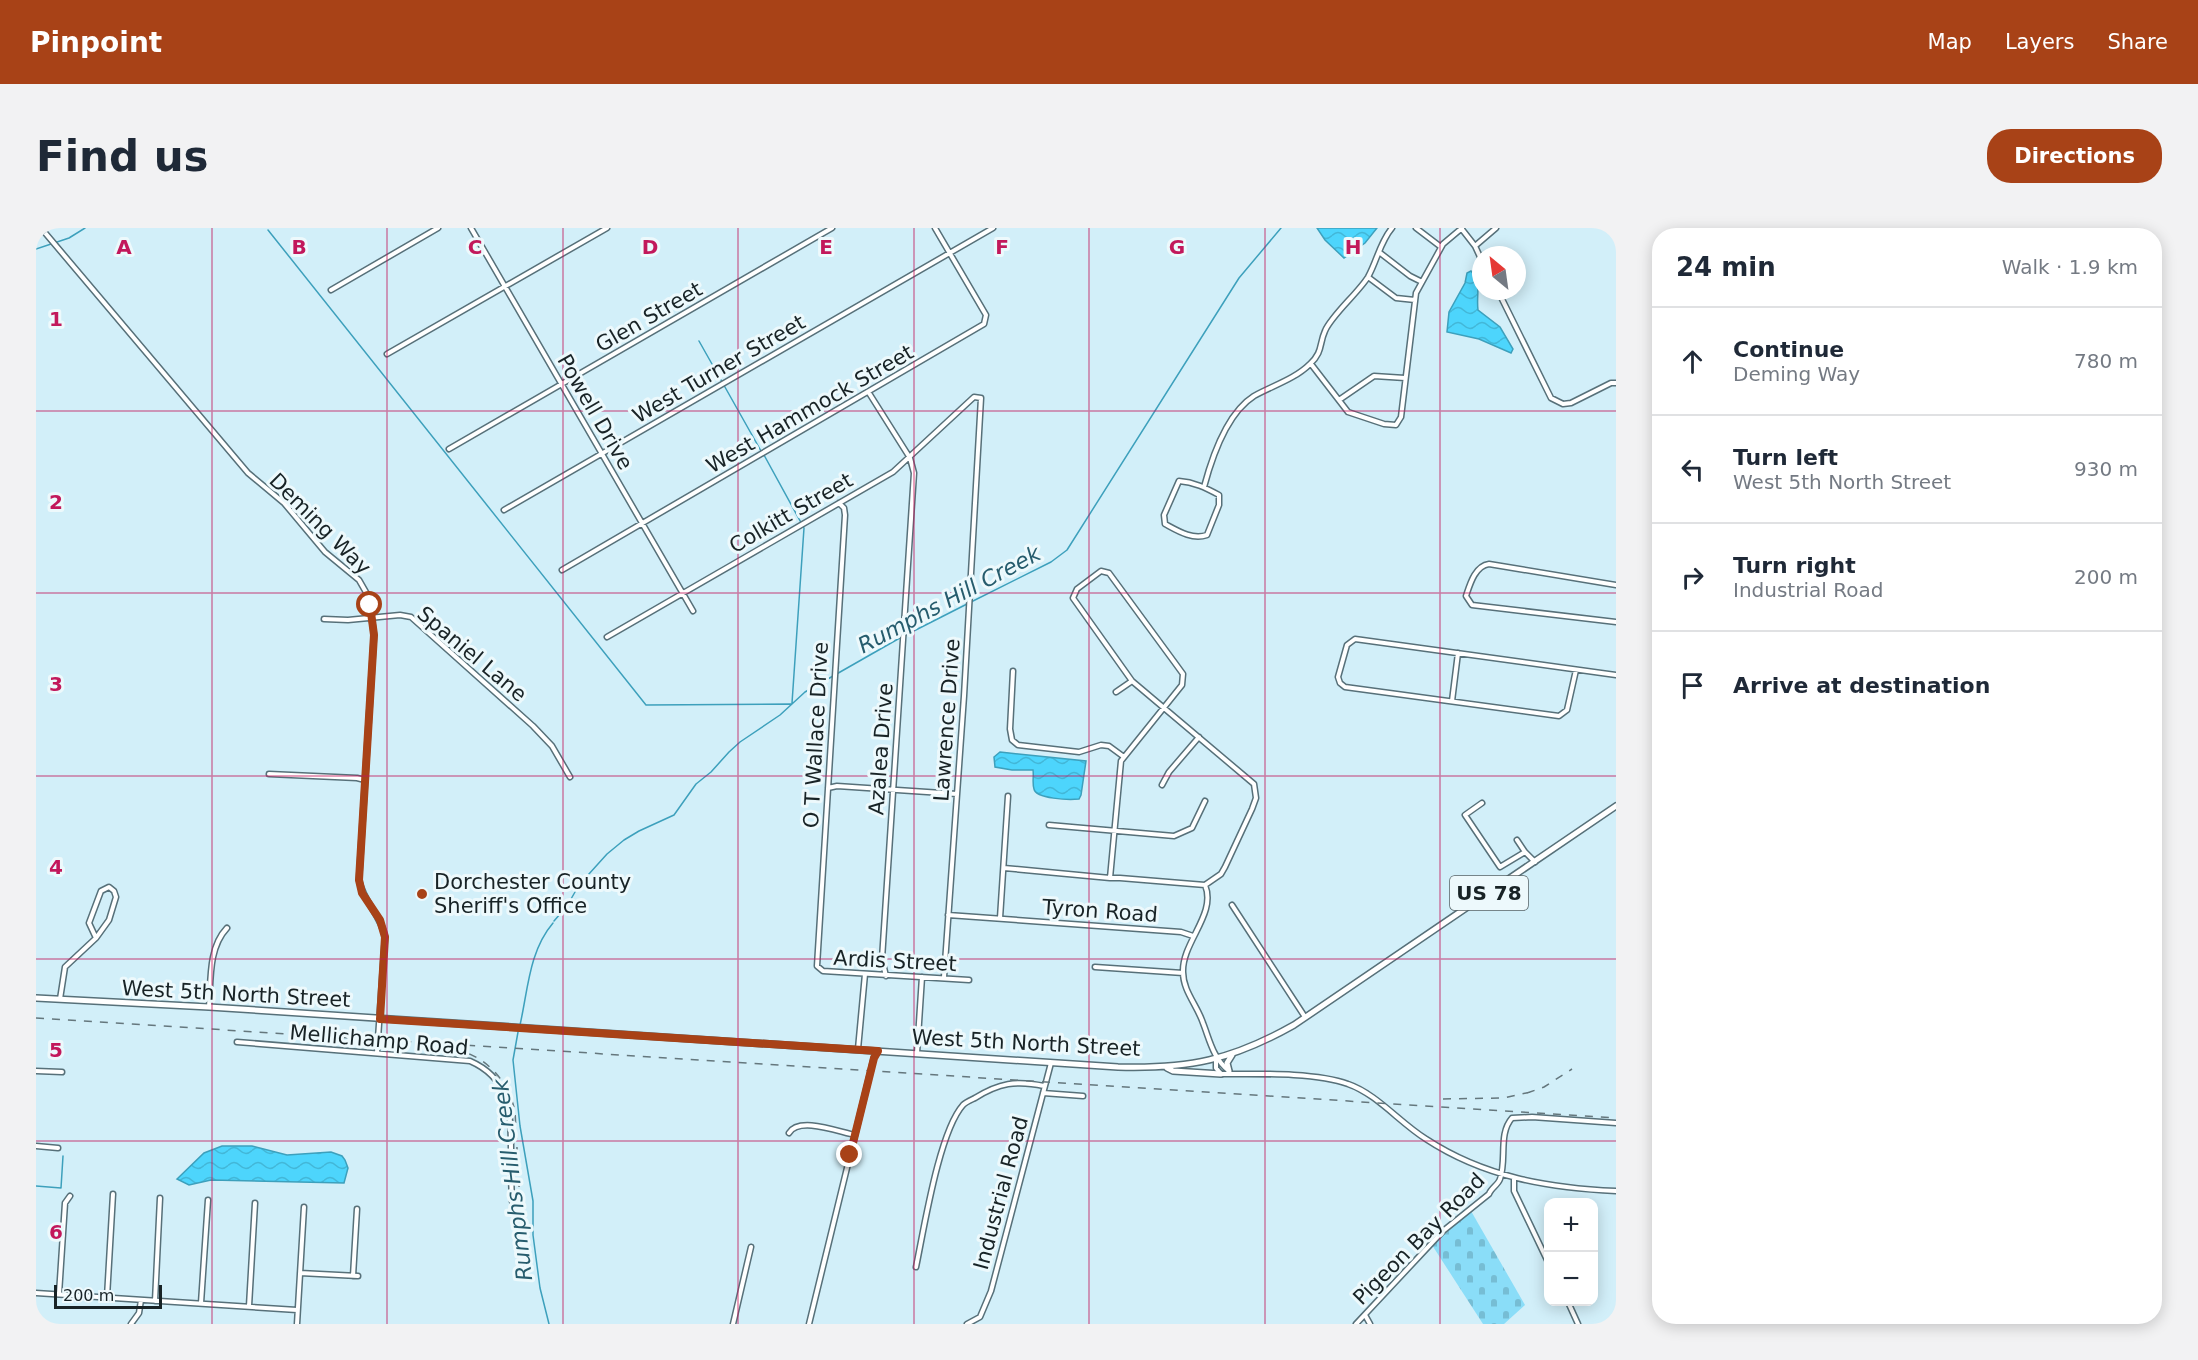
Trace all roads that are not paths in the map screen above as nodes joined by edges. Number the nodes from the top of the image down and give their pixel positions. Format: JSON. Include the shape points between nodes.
{"nodes":[{"id":1,"x":41,"y":228,"type":"edge"},
{"id":2,"x":438,"y":228,"type":"edge"},
{"id":3,"x":471,"y":228,"type":"edge"},
{"id":4,"x":607,"y":228,"type":"edge"},
{"id":5,"x":832,"y":228,"type":"edge"},
{"id":6,"x":935,"y":228,"type":"edge"},
{"id":7,"x":993,"y":228,"type":"edge"},
{"id":8,"x":1392,"y":228,"type":"edge"},
{"id":9,"x":1416,"y":228,"type":"edge"},
{"id":10,"x":1461,"y":228,"type":"edge"},
{"id":11,"x":1496,"y":228,"type":"edge"},
{"id":12,"x":1474,"y":246,"type":"joint"},
{"id":13,"x":1441,"y":247,"type":"junction"},
{"id":14,"x":1379,"y":252,"type":"junction"},
{"id":15,"x":950,"y":253,"type":"junction"},
{"id":16,"x":1368,"y":277,"type":"junction"},
{"id":17,"x":1422,"y":282,"type":"junction"},
{"id":18,"x":505,"y":287,"type":"junction"},
{"id":19,"x":331,"y":290,"type":"dead end"},
{"id":20,"x":1415,"y":300,"type":"junction"},
{"id":21,"x":1502,"y":300,"type":"edge"},
{"id":22,"x":387,"y":354,"type":"dead end"},
{"id":23,"x":1311,"y":364,"type":"junction"},
{"id":24,"x":1405,"y":378,"type":"junction"},
{"id":25,"x":1616,"y":383,"type":"edge"},
{"id":26,"x":561,"y":384,"type":"junction"},
{"id":27,"x":868,"y":393,"type":"junction"},
{"id":28,"x":977,"y":396,"type":"joint"},
{"id":29,"x":1339,"y":400,"type":"junction"},
{"id":30,"x":449,"y":449,"type":"dead end"},
{"id":31,"x":601,"y":454,"type":"junction"},
{"id":32,"x":910,"y":458,"type":"junction"},
{"id":33,"x":1204,"y":487,"type":"junction"},
{"id":34,"x":838,"y":503,"type":"junction"},
{"id":35,"x":504,"y":510,"type":"dead end"},
{"id":36,"x":641,"y":523,"type":"junction"},
{"id":37,"x":562,"y":570,"type":"dead end"},
{"id":38,"x":1616,"y":585,"type":"edge"},
{"id":39,"x":681,"y":593,"type":"junction"},
{"id":40,"x":693,"y":611,"type":"dead end"},
{"id":41,"x":373,"y":618,"type":"junction"},
{"id":42,"x":324,"y":619,"type":"dead end"},
{"id":43,"x":1616,"y":622,"type":"edge"},
{"id":44,"x":607,"y":637,"type":"dead end"},
{"id":45,"x":1458,"y":653,"type":"junction"},
{"id":46,"x":1576,"y":670,"type":"junction"},
{"id":47,"x":1013,"y":671,"type":"dead end"},
{"id":48,"x":1616,"y":675,"type":"edge"},
{"id":49,"x":1132,"y":681,"type":"junction"},
{"id":50,"x":1116,"y":692,"type":"dead end"},
{"id":51,"x":1452,"y":701,"type":"junction"},
{"id":52,"x":1165,"y":708,"type":"junction"},
{"id":53,"x":1199,"y":737,"type":"junction"},
{"id":54,"x":1124,"y":757,"type":"junction"},
{"id":55,"x":270,"y":774,"type":"dead end"},
{"id":56,"x":570,"y":777,"type":"dead end"},
{"id":57,"x":365,"y":780,"type":"junction"},
{"id":58,"x":1162,"y":785,"type":"dead end"},
{"id":59,"x":828,"y":788,"type":"junction"},
{"id":60,"x":893,"y":790,"type":"junction"},
{"id":61,"x":957,"y":795,"type":"junction"},
{"id":62,"x":1008,"y":796,"type":"dead end"},
{"id":63,"x":1205,"y":801,"type":"dead end"},
{"id":64,"x":1482,"y":802,"type":"dead end"},
{"id":65,"x":1616,"y":806,"type":"edge"},
{"id":66,"x":1048,"y":825,"type":"dead end"},
{"id":67,"x":1115,"y":830,"type":"junction"},
{"id":68,"x":1517,"y":840,"type":"dead end"},
{"id":69,"x":1525,"y":852,"type":"junction"},
{"id":70,"x":1535,"y":862,"type":"junction"},
{"id":71,"x":1004,"y":868,"type":"junction"},
{"id":72,"x":1110,"y":878,"type":"junction"},
{"id":73,"x":1206,"y":885,"type":"junction"},
{"id":74,"x":1232,"y":905,"type":"dead end"},
{"id":75,"x":948,"y":915,"type":"junction"},
{"id":76,"x":1002,"y":919,"type":"junction"},
{"id":77,"x":227,"y":928,"type":"dead end"},
{"id":78,"x":1193,"y":936,"type":"junction"},
{"id":79,"x":96,"y":938,"type":"junction"},
{"id":80,"x":1095,"y":967,"type":"dead end"},
{"id":81,"x":820,"y":970,"type":"joint"},
{"id":82,"x":1183,"y":973,"type":"junction"},
{"id":83,"x":865,"y":974,"type":"junction"},
{"id":84,"x":886,"y":976,"type":"junction"},
{"id":85,"x":922,"y":977,"type":"junction"},
{"id":86,"x":944,"y":977,"type":"junction"},
{"id":87,"x":969,"y":980,"type":"dead end"},
{"id":88,"x":36,"y":998,"type":"edge"},
{"id":89,"x":60,"y":999,"type":"junction"},
{"id":90,"x":209,"y":1007,"type":"junction"},
{"id":91,"x":1305,"y":1017,"type":"junction"},
{"id":92,"x":380,"y":1019,"type":"junction"},
{"id":93,"x":237,"y":1042,"type":"dead end"},
{"id":94,"x":858,"y":1049,"type":"junction"},
{"id":95,"x":878,"y":1051,"type":"junction"},
{"id":96,"x":377,"y":1053,"type":"junction"},
{"id":97,"x":917,"y":1053,"type":"junction"},
{"id":98,"x":1233,"y":1054,"type":"junction"},
{"id":99,"x":1216,"y":1059,"type":"junction"},
{"id":100,"x":1051,"y":1062,"type":"junction"},
{"id":101,"x":1166,"y":1067,"type":"junction"},
{"id":102,"x":36,"y":1071,"type":"edge"},
{"id":103,"x":1229,"y":1071,"type":"junction"},
{"id":104,"x":62,"y":1072,"type":"dead end"},
{"id":105,"x":1221,"y":1074,"type":"junction"},
{"id":106,"x":1241,"y":1074,"type":"junction"},
{"id":107,"x":1044,"y":1086,"type":"junction"},
{"id":108,"x":1043,"y":1093,"type":"junction"},
{"id":109,"x":1083,"y":1096,"type":"dead end"},
{"id":110,"x":1616,"y":1123,"type":"edge"},
{"id":111,"x":789,"y":1133,"type":"dead end"},
{"id":112,"x":855,"y":1135,"type":"junction"},
{"id":113,"x":36,"y":1146,"type":"edge"},
{"id":114,"x":58,"y":1148,"type":"dead end"},
{"id":115,"x":1501,"y":1174,"type":"junction"},
{"id":116,"x":1514,"y":1178,"type":"junction"},
{"id":117,"x":1616,"y":1191,"type":"edge"},
{"id":118,"x":113,"y":1194,"type":"dead end"},
{"id":119,"x":70,"y":1196,"type":"dead end"},
{"id":120,"x":160,"y":1198,"type":"dead end"},
{"id":121,"x":208,"y":1200,"type":"dead end"},
{"id":122,"x":512,"y":1201,"type":"dead end"},
{"id":123,"x":255,"y":1203,"type":"dead end"},
{"id":124,"x":304,"y":1206,"type":"dead end"},
{"id":125,"x":357,"y":1209,"type":"dead end"},
{"id":126,"x":751,"y":1247,"type":"dead end"},
{"id":127,"x":1544,"y":1254,"type":"edge"},
{"id":128,"x":916,"y":1267,"type":"dead end"},
{"id":129,"x":300,"y":1273,"type":"junction"},
{"id":130,"x":36,"y":1293,"type":"edge"},
{"id":131,"x":59,"y":1294,"type":"junction"},
{"id":132,"x":107,"y":1297,"type":"junction"},
{"id":133,"x":141,"y":1300,"type":"junction"},
{"id":134,"x":155,"y":1301,"type":"junction"},
{"id":135,"x":201,"y":1304,"type":"junction"},
{"id":136,"x":249,"y":1306,"type":"junction"},
{"id":137,"x":1570,"y":1306,"type":"edge"},
{"id":138,"x":297,"y":1310,"type":"junction"},
{"id":139,"x":1365,"y":1315,"type":"junction"},
{"id":140,"x":131,"y":1324,"type":"edge"},
{"id":141,"x":297,"y":1324,"type":"edge"},
{"id":142,"x":734,"y":1324,"type":"edge"},
{"id":143,"x":809,"y":1324,"type":"edge"},
{"id":144,"x":968,"y":1324,"type":"edge"},
{"id":145,"x":1356,"y":1324,"type":"edge"},
{"id":146,"x":1370,"y":1324,"type":"edge"},
{"id":147,"x":1578,"y":1324,"type":"edge"}],
"edges":[{"from":1,"to":41,"type":"street","name":"Deming Way","via":[[248,473],[284,503],[324,552],[352,572],[367,594]]},
{"from":2,"to":19,"type":"street"},
{"from":3,"to":18,"type":"street","name":"Powell Drive"},
{"from":4,"to":18,"type":"street"},
{"from":5,"to":26,"type":"street","name":"Glen Street"},
{"from":6,"to":15,"type":"street"},
{"from":7,"to":15,"type":"street","name":"West Turner Street"},
{"from":8,"to":14,"type":"street"},
{"from":9,"to":13,"type":"street"},
{"from":10,"to":12,"type":"street"},
{"from":10,"to":13,"type":"street"},
{"from":11,"to":12,"type":"street"},
{"from":13,"to":17,"type":"street"},
{"from":14,"to":16,"type":"street"},
{"from":14,"to":17,"type":"street"},
{"from":15,"to":27,"type":"street","name":"West Hammock Street","via":[[986,315],[984,324]]},
{"from":15,"to":31,"type":"street","name":"West Turner Street"},
{"from":16,"to":20,"type":"street","via":[[1396,298]]},
{"from":16,"to":23,"type":"street","via":[[1325,331],[1322,348]]},
{"from":17,"to":20,"type":"street"},
{"from":18,"to":22,"type":"street"},
{"from":18,"to":26,"type":"street","name":"Powell Drive"},
{"from":20,"to":24,"type":"street"},
{"from":21,"to":25,"type":"street","via":[[1551,398],[1571,403]]},
{"from":23,"to":29,"type":"street"},
{"from":23,"to":33,"type":"street","via":[[1253,397],[1234,415],[1211,461]]},
{"from":24,"to":29,"type":"street","via":[[1374,376]]},
{"from":24,"to":29,"type":"street","via":[[1401,417],[1396,425],[1348,412]]},
{"from":26,"to":30,"type":"street","name":"Glen Street"},
{"from":26,"to":31,"type":"street","name":"Powell Drive"},
{"from":27,"to":32,"type":"street","name":"Azalea Drive"},
{"from":27,"to":36,"type":"street","name":"West Hammock Street"},
{"from":28,"to":32,"type":"street","name":"Colkitt Street"},
{"from":28,"to":61,"type":"street","name":"Lawrence Drive","via":[[982,400]]},
{"from":31,"to":35,"type":"street","name":"West Turner Street"},
{"from":31,"to":36,"type":"street","name":"Powell Drive"},
{"from":32,"to":34,"type":"street","name":"Colkitt Street"},
{"from":32,"to":60,"type":"street","name":"Azalea Drive","via":[[914,478]]},
{"from":33,"to":33,"type":"street","via":[[1179,481],[1164,515],[1165,524],[1199,538],[1207,535],[1219,495]]},
{"from":34,"to":39,"type":"street","name":"Colkitt Street"},
{"from":34,"to":59,"type":"street","name":"O T Wallace Drive","via":[[845,515]]},
{"from":36,"to":37,"type":"street","name":"West Hammock Street"},
{"from":36,"to":39,"type":"street","name":"Powell Drive"},
{"from":38,"to":43,"type":"street","via":[[1489,564],[1481,566],[1466,596],[1472,605]]},
{"from":39,"to":40,"type":"street","name":"Powell Drive"},
{"from":39,"to":44,"type":"street","name":"Colkitt Street"},
{"from":41,"to":42,"type":"street","name":"Spaniel Lane"},
{"from":41,"to":56,"type":"street","name":"Spaniel Lane","via":[[399,615],[418,622],[533,726],[552,746]]},
{"from":41,"to":57,"type":"street","name":"Deming Way"},
{"from":45,"to":46,"type":"street"},
{"from":45,"to":51,"type":"street"},
{"from":45,"to":51,"type":"street","via":[[1355,639],[1347,645],[1338,677],[1346,687]]},
{"from":46,"to":48,"type":"street"},
{"from":46,"to":51,"type":"street","via":[[1569,706],[1562,715]]},
{"from":47,"to":54,"type":"street","via":[[1010,729],[1012,740],[1018,745],[1079,752],[1101,745]]},
{"from":49,"to":50,"type":"street"},
{"from":49,"to":52,"type":"street"},
{"from":49,"to":52,"type":"street","via":[[1073,598],[1077,589],[1101,571],[1109,573],[1183,674],[1182,685]]},
{"from":52,"to":53,"type":"street"},
{"from":52,"to":54,"type":"street"},
{"from":53,"to":58,"type":"street"},
{"from":53,"to":73,"type":"street","via":[[1258,790],[1225,867]]},
{"from":54,"to":67,"type":"street"},
{"from":55,"to":57,"type":"street"},
{"from":57,"to":92,"type":"street","name":"Deming Way","via":[[359,880],[385,937]]},
{"from":59,"to":60,"type":"street"},
{"from":59,"to":81,"type":"street","name":"O T Wallace Drive","via":[[816,957]]},
{"from":60,"to":61,"type":"street"},
{"from":60,"to":84,"type":"street","name":"Azalea Drive","via":[[882,959]]},
{"from":61,"to":75,"type":"street","name":"Lawrence Drive"},
{"from":62,"to":71,"type":"street"},
{"from":63,"to":67,"type":"street","via":[[1192,828],[1180,835]]},
{"from":64,"to":69,"type":"street","via":[[1466,815],[1500,867]]},
{"from":65,"to":70,"type":"main road","name":"West 5th North Street","number":"US 78"},
{"from":66,"to":67,"type":"street"},
{"from":67,"to":72,"type":"street"},
{"from":68,"to":69,"type":"street"},
{"from":69,"to":70,"type":"street"},
{"from":70,"to":91,"type":"main road","name":"West 5th North Street","number":"US 78"},
{"from":71,"to":72,"type":"street"},
{"from":71,"to":76,"type":"street"},
{"from":72,"to":73,"type":"street"},
{"from":73,"to":78,"type":"street","via":[[1207,905]]},
{"from":74,"to":91,"type":"street"},
{"from":75,"to":76,"type":"street","name":"Tyron Road"},
{"from":75,"to":86,"type":"street","name":"Lawrence Drive"},
{"from":76,"to":78,"type":"street","name":"Tyron Road"},
{"from":77,"to":90,"type":"street","via":[[216,942]]},
{"from":78,"to":82,"type":"street"},
{"from":79,"to":79,"type":"street","via":[[114,908],[116,893],[109,887],[101,891],[89,923]]},
{"from":79,"to":89,"type":"street","via":[[64,968]]},
{"from":80,"to":82,"type":"street"},
{"from":81,"to":83,"type":"street","name":"Ardis Street"},
{"from":82,"to":99,"type":"street"},
{"from":83,"to":84,"type":"street","name":"Ardis Street"},
{"from":83,"to":94,"type":"street"},
{"from":84,"to":85,"type":"street","name":"Ardis Street"},
{"from":85,"to":86,"type":"street","name":"Ardis Street"},
{"from":85,"to":97,"type":"street"},
{"from":86,"to":87,"type":"street","name":"Ardis Street"},
{"from":88,"to":89,"type":"main road","name":"West 5th North Street","number":"US 78"},
{"from":89,"to":90,"type":"main road","name":"West 5th North Street","number":"US 78"},
{"from":90,"to":92,"type":"main road","name":"West 5th North Street","number":"US 78"},
{"from":91,"to":98,"type":"main road","name":"West 5th North Street","number":"US 78","via":[[1268,1040]]},
{"from":92,"to":94,"type":"main road","name":"West 5th North Street","number":"US 78"},
{"from":92,"to":96,"type":"street","name":"Deming Way"},
{"from":93,"to":96,"type":"street","name":"Mellichamp Road"},
{"from":94,"to":95,"type":"main road","name":"West 5th North Street","number":"US 78"},
{"from":95,"to":97,"type":"main road","name":"West 5th North Street","number":"US 78"},
{"from":95,"to":112,"type":"street"},
{"from":96,"to":122,"type":"street","name":"Mellichamp Road","via":[[470,1061],[484,1067],[505,1093],[510,1108]]},
{"from":97,"to":100,"type":"main road","name":"West 5th North Street","number":"US 78"},
{"from":98,"to":99,"type":"main road","name":"West 5th North Street","number":"US 78"},
{"from":98,"to":103,"type":"main road","via":[[1227,1063]]},
{"from":99,"to":101,"type":"main road","name":"West 5th North Street","number":"US 78"},
{"from":99,"to":103,"type":"street"},
{"from":99,"to":105,"type":"street"},
{"from":100,"to":101,"type":"main road","name":"West 5th North Street","number":"US 78"},
{"from":100,"to":107,"type":"street","name":"Industrial Road"},
{"from":101,"to":105,"type":"main road","via":[[1173,1071]]},
{"from":102,"to":104,"type":"street"},
{"from":103,"to":106,"type":"street"},
{"from":105,"to":106,"type":"street"},
{"from":106,"to":115,"type":"street","via":[[1320,1078],[1349,1084],[1437,1146],[1475,1166]]},
{"from":107,"to":108,"type":"street","name":"Industrial Road"},
{"from":107,"to":128,"type":"street","via":[[1005,1083],[963,1105],[940,1159]]},
{"from":108,"to":109,"type":"street"},
{"from":108,"to":144,"type":"street","name":"Industrial Road","via":[[991,1291],[980,1317]]},
{"from":110,"to":115,"type":"street","via":[[1512,1118],[1505,1125]]},
{"from":111,"to":112,"type":"street","via":[[795,1126],[806,1125]]},
{"from":112,"to":143,"type":"street"},
{"from":113,"to":114,"type":"street"},
{"from":115,"to":116,"type":"street"},
{"from":115,"to":139,"type":"street","name":"Pigeon Bay Road","via":[[1489,1194],[1443,1231]]},
{"from":116,"to":117,"type":"street","via":[[1557,1187]]},
{"from":116,"to":127,"type":"street","via":[[1513,1187]]},
{"from":118,"to":132,"type":"street"},
{"from":119,"to":131,"type":"street","via":[[65,1203]]},
{"from":120,"to":134,"type":"street"},
{"from":121,"to":135,"type":"street"},
{"from":123,"to":136,"type":"street"},
{"from":124,"to":129,"type":"street"},
{"from":125,"to":129,"type":"street","via":[[355,1276]]},
{"from":126,"to":142,"type":"street"},
{"from":129,"to":138,"type":"street"},
{"from":130,"to":131,"type":"street"},
{"from":131,"to":132,"type":"street"},
{"from":132,"to":133,"type":"street"},
{"from":133,"to":134,"type":"street"},
{"from":133,"to":140,"type":"street","via":[[139,1313]]},
{"from":134,"to":135,"type":"street"},
{"from":135,"to":136,"type":"street"},
{"from":136,"to":138,"type":"street"},
{"from":137,"to":147,"type":"street"},
{"from":138,"to":141,"type":"street"},
{"from":139,"to":145,"type":"street","name":"Pigeon Bay Road"},
{"from":139,"to":146,"type":"street"}]}
